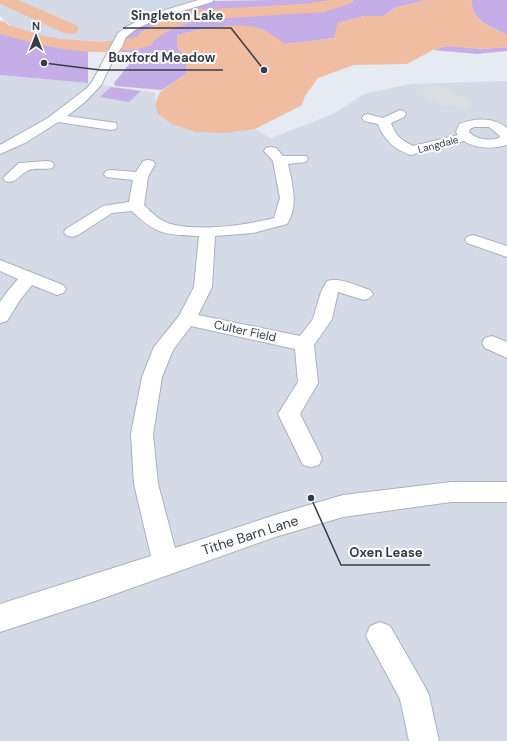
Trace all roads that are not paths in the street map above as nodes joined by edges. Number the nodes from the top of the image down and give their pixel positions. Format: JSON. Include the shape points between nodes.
{"nodes":[{"id":1,"x":209,"y":0,"type":"edge"},
{"id":2,"x":400,"y":114,"type":"dead end"},
{"id":3,"x":54,"y":118,"type":"junction"},
{"id":4,"x":368,"y":118,"type":"dead end"},
{"id":5,"x":384,"y":122,"type":"junction"},
{"id":6,"x":111,"y":126,"type":"dead end"},
{"id":7,"x":465,"y":137,"type":"junction"},
{"id":8,"x":505,"y":138,"type":"edge"},
{"id":9,"x":1,"y":150,"type":"edge"},
{"id":10,"x":411,"y":151,"type":"junction"},
{"id":11,"x":301,"y":159,"type":"dead end"},
{"id":12,"x":425,"y":162,"type":"dead end"},
{"id":13,"x":148,"y":164,"type":"dead end"},
{"id":14,"x":47,"y":165,"type":"dead end"},
{"id":15,"x":24,"y":166,"type":"junction"},
{"id":16,"x":111,"y":174,"type":"dead end"},
{"id":17,"x":140,"y":177,"type":"junction"},
{"id":18,"x":10,"y":178,"type":"dead end"},
{"id":19,"x":93,"y":201,"type":"dead end"},
{"id":20,"x":136,"y":206,"type":"junction"},
{"id":21,"x":108,"y":209,"type":"junction"},
{"id":22,"x":281,"y":221,"type":"junction"},
{"id":23,"x":298,"y":222,"type":"dead end"},
{"id":24,"x":72,"y":232,"type":"dead end"},
{"id":25,"x":207,"y":232,"type":"junction"},
{"id":26,"x":473,"y":240,"type":"dead end"},
{"id":27,"x":499,"y":245,"type":"edge"},
{"id":28,"x":0,"y":265,"type":"edge"},
{"id":29,"x":30,"y":278,"type":"junction"},
{"id":30,"x":57,"y":289,"type":"dead end"},
{"id":31,"x":364,"y":294,"type":"dead end"},
{"id":32,"x":0,"y":317,"type":"edge"},
{"id":33,"x":187,"y":319,"type":"junction"},
{"id":34,"x":304,"y":344,"type":"junction"},
{"id":35,"x":311,"y":458,"type":"dead end"},
{"id":36,"x":507,"y":492,"type":"edge"},
{"id":37,"x":166,"y":564,"type":"junction"},
{"id":38,"x":0,"y":618,"type":"edge"},
{"id":39,"x":380,"y":636,"type":"dead end"},
{"id":40,"x":424,"y":741,"type":"edge"}],
"edges":[{"from":1,"to":3,"type":"street","via":[[162,13],[143,22],[119,42],[97,84]]},
{"from":2,"to":5,"type":"street"},
{"from":3,"to":6,"type":"street"},
{"from":3,"to":9,"type":"street","via":[[30,135]]},
{"from":4,"to":5,"type":"street"},
{"from":5,"to":10,"type":"street","name":"Langdale","via":[[386,132]]},
{"from":7,"to":8,"type":"street","name":"Langdale","via":[[480,143]]},
{"from":7,"to":8,"type":"street","name":"Langdale","via":[[462,132],[464,127],[470,124],[489,124],[498,127]]},
{"from":7,"to":10,"type":"street","name":"Langdale"},
{"from":9,"to":15,"type":"street"},
{"from":10,"to":12,"type":"street","name":"Langdale"},
{"from":11,"to":22,"type":"street","via":[[275,155],[287,198]]},
{"from":13,"to":17,"type":"street"},
{"from":14,"to":15,"type":"street"},
{"from":15,"to":18,"type":"street"},
{"from":16,"to":17,"type":"street"},
{"from":17,"to":20,"type":"street"},
{"from":19,"to":21,"type":"street"},
{"from":20,"to":21,"type":"street"},
{"from":20,"to":25,"type":"street","via":[[151,221],[171,230]]},
{"from":21,"to":24,"type":"street"},
{"from":22,"to":23,"type":"street"},
{"from":22,"to":25,"type":"street","via":[[253,228]]},
{"from":25,"to":33,"type":"street","via":[[203,287]]},
{"from":26,"to":27,"type":"street"},
{"from":28,"to":29,"type":"street"},
{"from":29,"to":30,"type":"street"},
{"from":29,"to":32,"type":"street","via":[[13,296]]},
{"from":31,"to":34,"type":"street","via":[[333,285],[328,293],[326,310],[320,326]]},
{"from":33,"to":34,"type":"street","name":"Culter Field"},
{"from":33,"to":37,"type":"street","via":[[164,347],[152,377],[142,434],[146,484]]},
{"from":34,"to":35,"type":"street","via":[[308,383],[289,414]]},
{"from":36,"to":37,"type":"street","name":"Tithe Barn Lane","via":[[451,492],[343,506],[275,526]]},
{"from":37,"to":38,"type":"street","name":"Tithe Barn Lane"},
{"from":39,"to":40,"type":"street","via":[[414,695]]}]}
